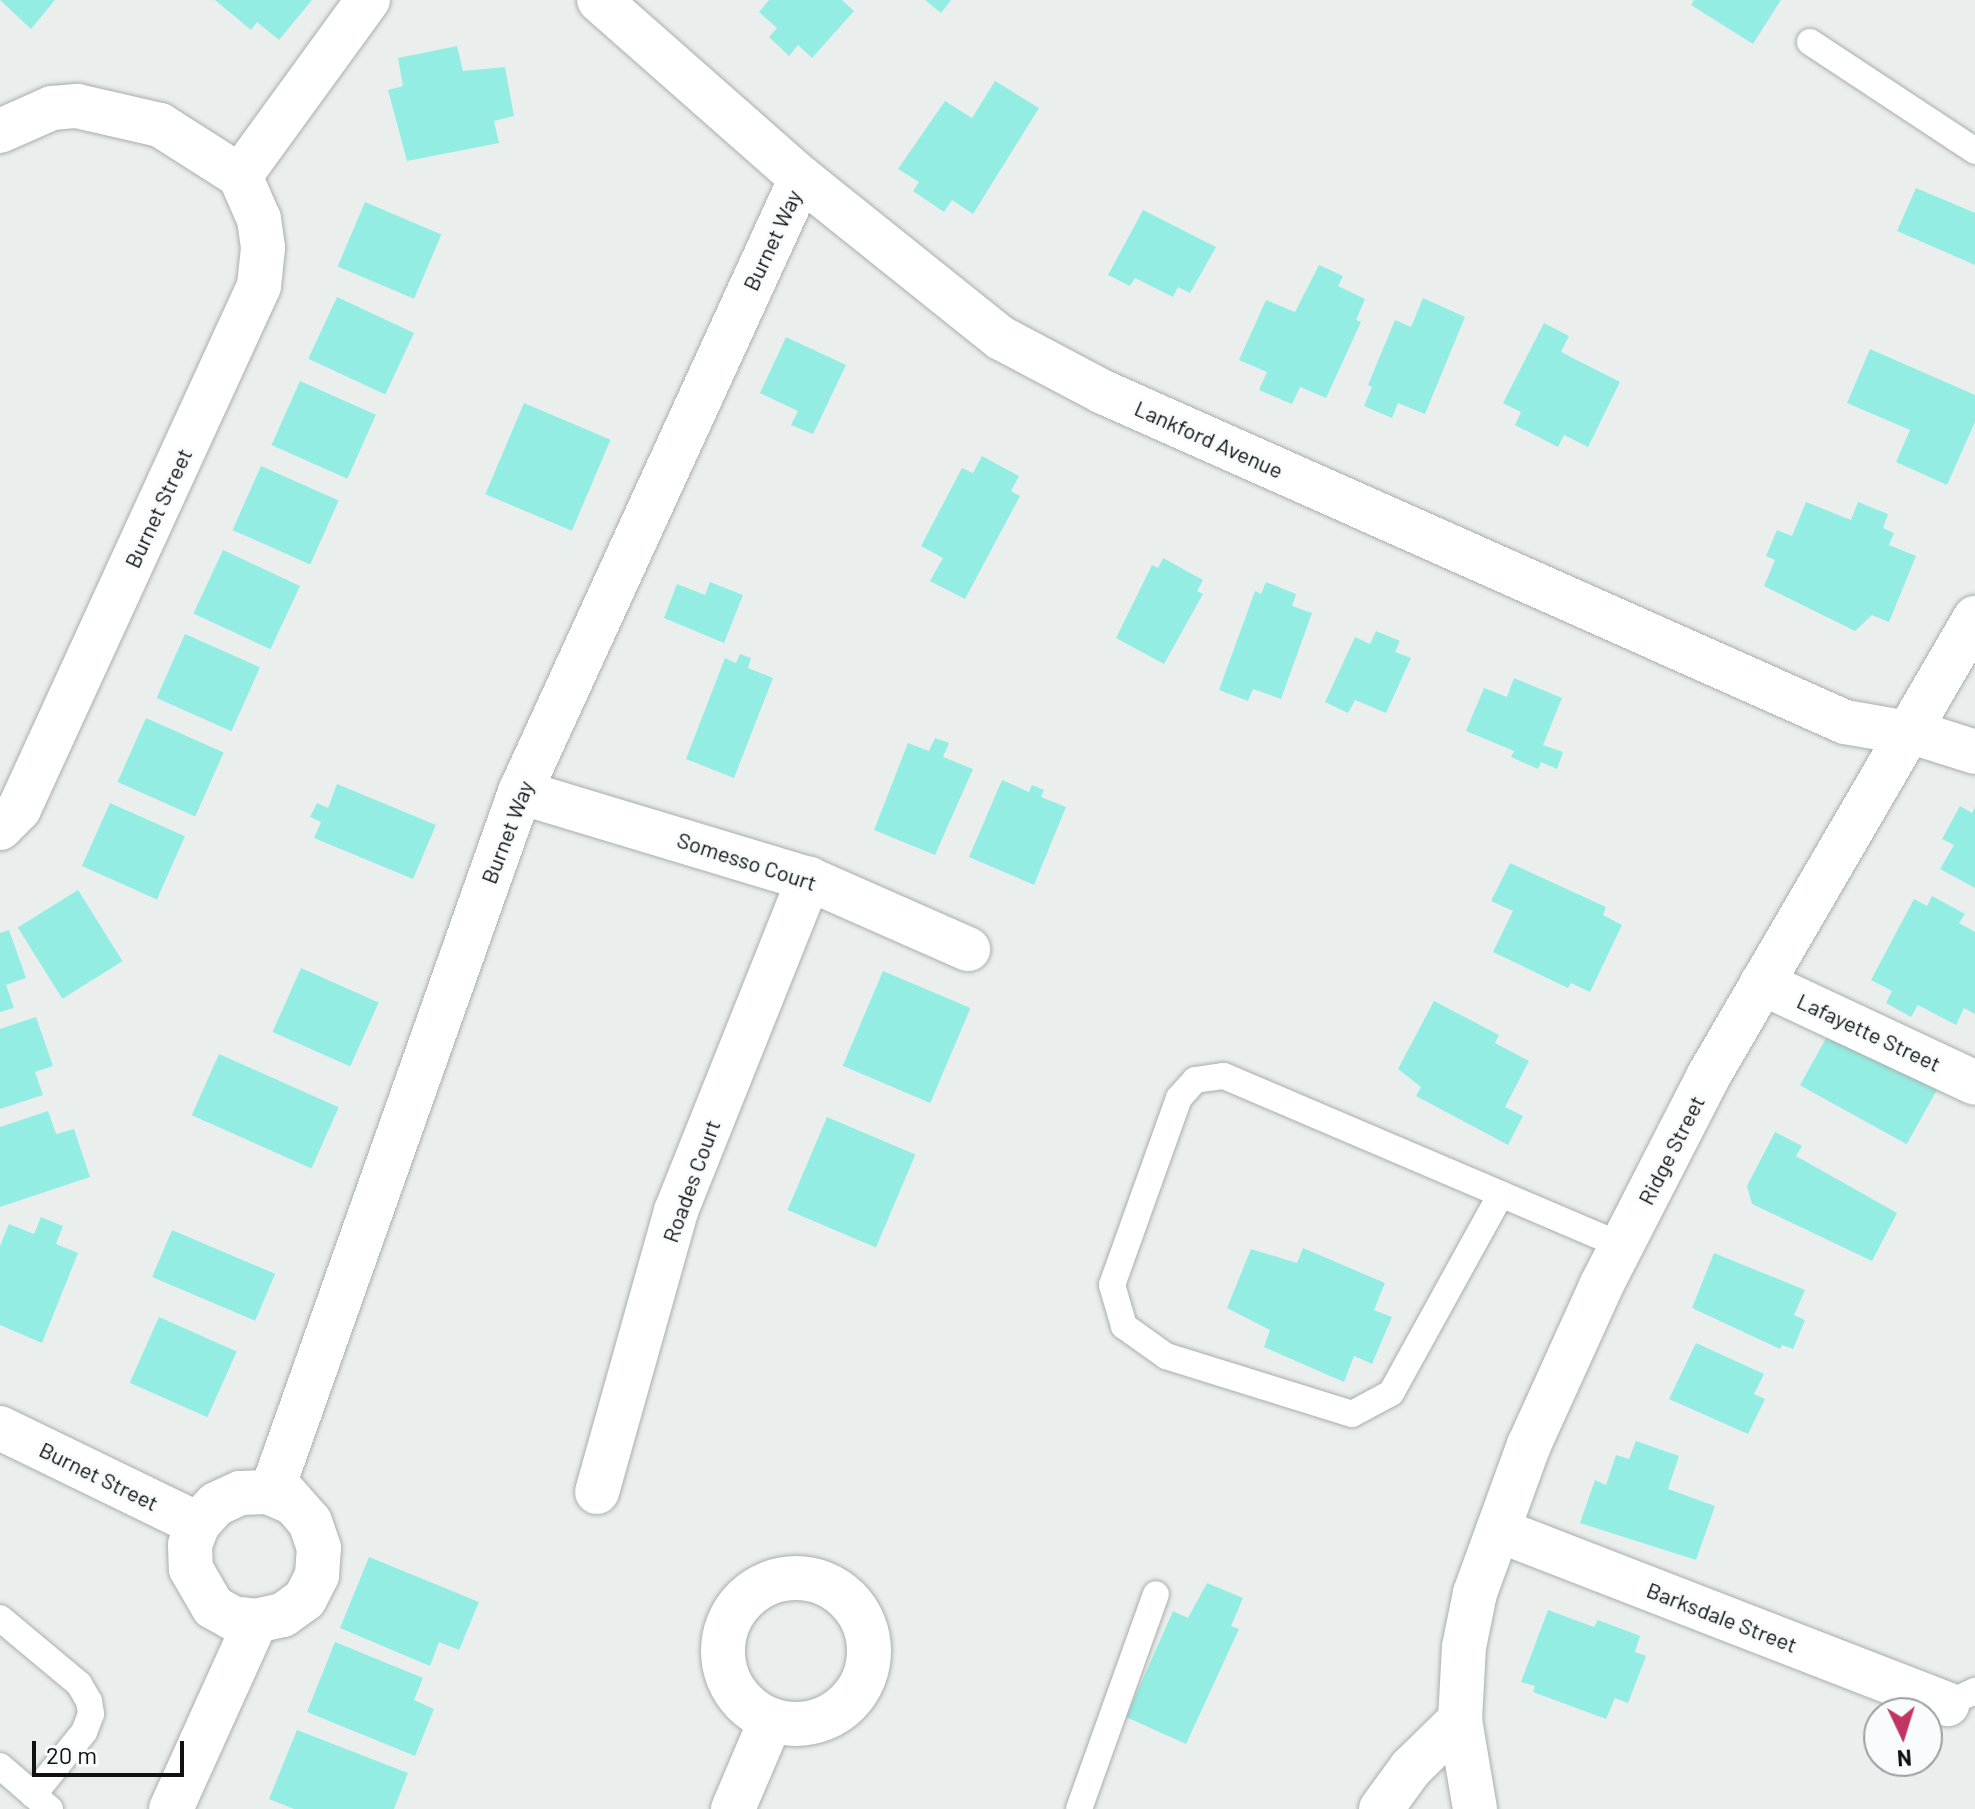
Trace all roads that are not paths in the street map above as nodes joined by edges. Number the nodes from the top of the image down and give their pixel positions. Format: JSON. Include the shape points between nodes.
{"nodes":[{"id":1,"x":368,"y":0,"type":"edge"},
{"id":2,"x":599,"y":0,"type":"edge"},
{"id":3,"x":1810,"y":42,"type":"dead end"},
{"id":4,"x":0,"y":131,"type":"edge"},
{"id":5,"x":1975,"y":151,"type":"edge"},
{"id":6,"x":240,"y":176,"type":"junction"},
{"id":7,"x":801,"y":178,"type":"junction"},
{"id":8,"x":1975,"y":618,"type":"edge"},
{"id":9,"x":1905,"y":735,"type":"junction"},
{"id":10,"x":1975,"y":752,"type":"edge"},
{"id":11,"x":520,"y":792,"type":"junction"},
{"id":12,"x":0,"y":828,"type":"edge"},
{"id":13,"x":809,"y":879,"type":"junction"},
{"id":14,"x":968,"y":949,"type":"dead end"},
{"id":15,"x":1762,"y":983,"type":"junction"},
{"id":16,"x":1975,"y":1083,"type":"edge"},
{"id":17,"x":1501,"y":1194,"type":"junction"},
{"id":18,"x":1622,"y":1246,"type":"junction"},
{"id":19,"x":0,"y":1428,"type":"edge"},
{"id":20,"x":597,"y":1492,"type":"dead end"},
{"id":21,"x":291,"y":1502,"type":"junction"},
{"id":22,"x":198,"y":1524,"type":"junction"},
{"id":23,"x":1498,"y":1530,"type":"junction"},
{"id":24,"x":1156,"y":1594,"type":"dead end"},
{"id":25,"x":0,"y":1618,"type":"edge"},
{"id":26,"x":256,"y":1621,"type":"junction"},
{"id":27,"x":1961,"y":1698,"type":"edge"},
{"id":28,"x":1460,"y":1720,"type":"junction"},
{"id":29,"x":770,"y":1722,"type":"dead end"},
{"id":30,"x":0,"y":1766,"type":"edge"},
{"id":31,"x":42,"y":1802,"type":"edge"},
{"id":32,"x":171,"y":1809,"type":"edge"},
{"id":33,"x":733,"y":1809,"type":"edge"},
{"id":34,"x":1079,"y":1809,"type":"edge"},
{"id":35,"x":1381,"y":1809,"type":"edge"},
{"id":36,"x":1475,"y":1809,"type":"edge"}],
"edges":[{"from":1,"to":6,"type":"street"},
{"from":2,"to":7,"type":"street","name":"Lankford Avenue"},
{"from":3,"to":5,"type":"lane"},
{"from":4,"to":6,"type":"street","via":[[52,108],[108,111],[160,125]]},
{"from":6,"to":12,"type":"street","name":"Burnet Street","via":[[259,219],[259,286],[19,809]]},
{"from":7,"to":9,"type":"street","name":"Lankford Avenue","via":[[1001,338],[1103,392],[1845,722]]},
{"from":7,"to":11,"type":"street","name":"Burnet Way"},
{"from":8,"to":9,"type":"street","name":"Ridge Street"},
{"from":9,"to":10,"type":"street","name":"Lankford Avenue"},
{"from":9,"to":15,"type":"street","name":"Ridge Street"},
{"from":11,"to":13,"type":"street","name":"Somesso Court"},
{"from":11,"to":21,"type":"street","name":"Burnet Way","via":[[275,1482]]},
{"from":13,"to":14,"type":"street","name":"Somesso Court"},
{"from":13,"to":20,"type":"street","name":"Roades Court","via":[[676,1211]]},
{"from":15,"to":16,"type":"street","name":"Lafayette Street"},
{"from":15,"to":18,"type":"street","name":"Ridge Street"},
{"from":17,"to":17,"type":"lane","via":[[1224,1076],[1195,1080],[1179,1098],[1112,1285],[1124,1326],[1166,1356],[1352,1414],[1391,1393]]},
{"from":17,"to":18,"type":"lane"},
{"from":18,"to":23,"type":"street","name":"Ridge Street","via":[[1529,1445]]},
{"from":19,"to":22,"type":"street","name":"Burnet Street"},
{"from":21,"to":22,"type":"street","via":[[267,1492],[240,1493],[216,1504]]},
{"from":21,"to":26,"type":"street","via":[[310,1522],[319,1548],[317,1575],[305,1599],[283,1615]]},
{"from":22,"to":26,"type":"street","via":[[190,1545],[199,1590],[233,1618]]},
{"from":23,"to":27,"type":"street","name":"Barksdale Street"},
{"from":23,"to":28,"type":"street","name":"Ridge Street","via":[[1475,1593],[1464,1647]]},
{"from":24,"to":34,"type":"lane"},
{"from":25,"to":31,"type":"lane","via":[[79,1684],[89,1701],[91,1714],[84,1732]]},
{"from":26,"to":32,"type":"street"},
{"from":28,"to":35,"type":"street","via":[[1411,1768]]},
{"from":28,"to":36,"type":"street","name":"Ridge Street"},
{"from":29,"to":33,"type":"street"},
{"from":30,"to":31,"type":"lane"}]}
